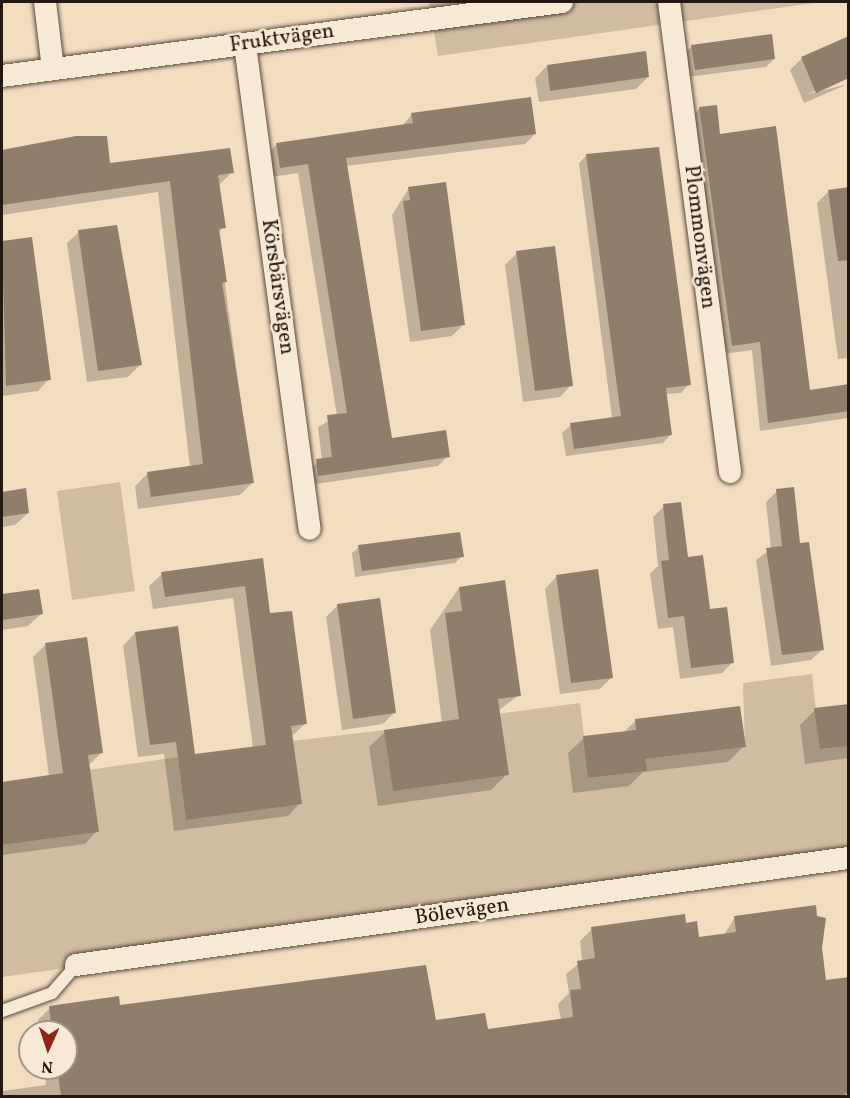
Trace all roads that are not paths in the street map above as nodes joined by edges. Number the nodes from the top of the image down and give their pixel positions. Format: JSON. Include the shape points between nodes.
{"nodes":[{"id":1,"x":45,"y":2,"type":"edge"},
{"id":2,"x":562,"y":2,"type":"edge"},
{"id":3,"x":669,"y":2,"type":"edge"},
{"id":4,"x":454,"y":9,"type":"edge"},
{"id":5,"x":245,"y":45,"type":"junction"},
{"id":6,"x":53,"y":69,"type":"junction"},
{"id":7,"x":2,"y":76,"type":"edge"},
{"id":8,"x":730,"y":472,"type":"dead end"},
{"id":9,"x":310,"y":529,"type":"dead end"},
{"id":10,"x":849,"y":858,"type":"edge"},
{"id":11,"x":76,"y":965,"type":"joint"},
{"id":12,"x":2,"y":1011,"type":"edge"}],
"edges":[{"from":1,"to":6,"type":"street"},
{"from":2,"to":4,"type":"street","name":"Fruktvägen"},
{"from":3,"to":8,"type":"street","name":"Plommonvägen"},
{"from":4,"to":5,"type":"street","name":"Fruktvägen"},
{"from":5,"to":6,"type":"street","name":"Fruktvägen"},
{"from":5,"to":9,"type":"street","name":"Körsbärsvägen"},
{"from":6,"to":7,"type":"street","name":"Fruktvägen"},
{"from":10,"to":11,"type":"street","name":"Bölevägen"},
{"from":11,"to":12,"type":"lane","via":[[52,993]]}]}
